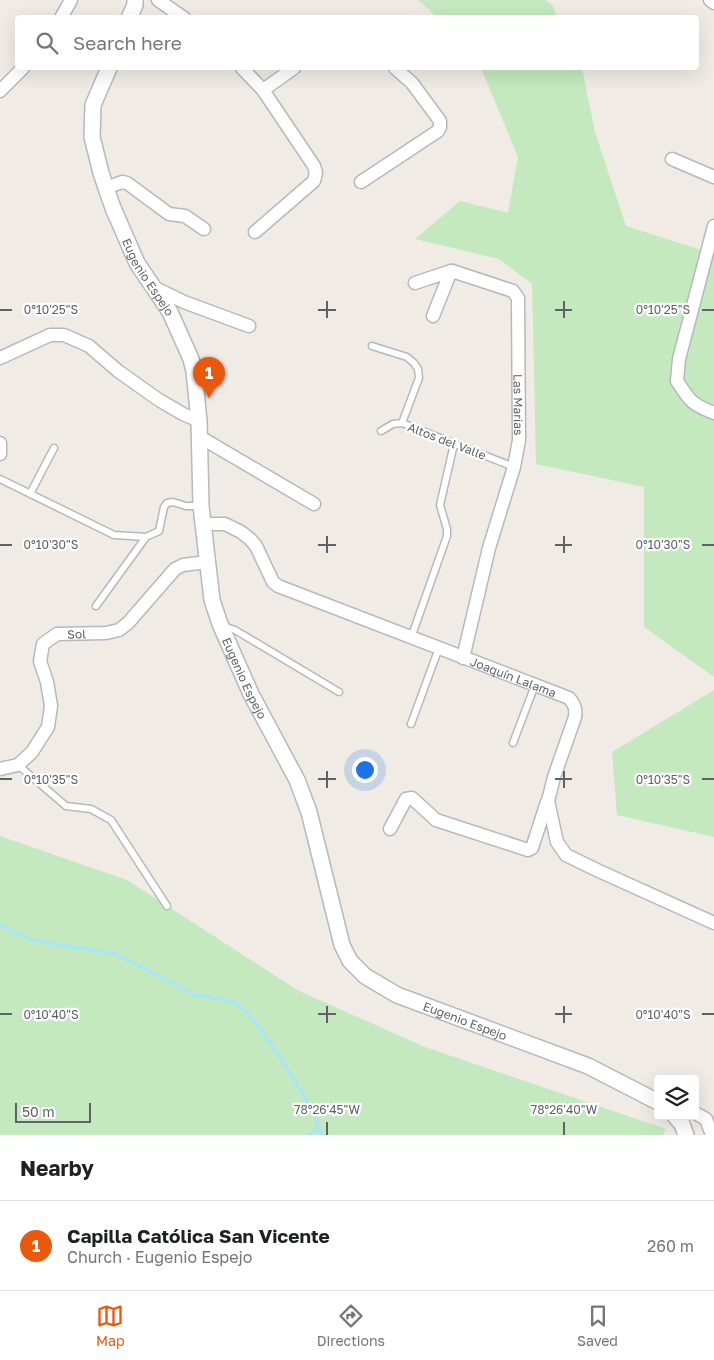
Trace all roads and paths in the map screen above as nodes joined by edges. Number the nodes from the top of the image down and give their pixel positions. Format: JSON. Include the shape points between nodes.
{"nodes":[{"id":1,"x":71,"y":0,"type":"edge"},
{"id":2,"x":135,"y":0,"type":"edge"},
{"id":3,"x":158,"y":0,"type":"edge"},
{"id":4,"x":710,"y":0,"type":"edge"},
{"id":5,"x":714,"y":3,"type":"edge"},
{"id":6,"x":63,"y":15,"type":"edge"},
{"id":7,"x":131,"y":15,"type":"edge"},
{"id":8,"x":180,"y":15,"type":"edge"},
{"id":9,"x":21,"y":70,"type":"edge"},
{"id":10,"x":108,"y":70,"type":"edge"},
{"id":11,"x":244,"y":70,"type":"edge"},
{"id":12,"x":291,"y":70,"type":"edge"},
{"id":13,"x":397,"y":70,"type":"edge"},
{"id":14,"x":2,"y":85,"type":"edge"},
{"id":15,"x":262,"y":90,"type":"junction"},
{"id":16,"x":672,"y":159,"type":"dead end"},
{"id":17,"x":714,"y":177,"type":"edge"},
{"id":18,"x":361,"y":182,"type":"dead end"},
{"id":19,"x":106,"y":188,"type":"junction"},
{"id":20,"x":714,"y":226,"type":"edge"},
{"id":21,"x":204,"y":229,"type":"dead end"},
{"id":22,"x":255,"y":232,"type":"dead end"},
{"id":23,"x":451,"y":271,"type":"junction"},
{"id":24,"x":415,"y":283,"type":"dead end"},
{"id":25,"x":153,"y":287,"type":"junction"},
{"id":26,"x":433,"y":316,"type":"dead end"},
{"id":27,"x":249,"y":326,"type":"dead end"},
{"id":28,"x":372,"y":346,"type":"dead end"},
{"id":29,"x":0,"y":358,"type":"edge"},
{"id":30,"x":714,"y":414,"type":"edge"},
{"id":31,"x":199,"y":420,"type":"junction"},
{"id":32,"x":402,"y":423,"type":"junction"},
{"id":33,"x":380,"y":431,"type":"dead end"},
{"id":34,"x":200,"y":437,"type":"junction"},
{"id":35,"x":0,"y":443,"type":"edge"},
{"id":36,"x":454,"y":444,"type":"junction"},
{"id":37,"x":54,"y":448,"type":"dead end"},
{"id":38,"x":0,"y":454,"type":"edge"},
{"id":39,"x":514,"y":467,"type":"junction"},
{"id":40,"x":0,"y":479,"type":"edge"},
{"id":41,"x":30,"y":494,"type":"junction"},
{"id":42,"x":314,"y":504,"type":"dead end"},
{"id":43,"x":201,"y":506,"type":"junction"},
{"id":44,"x":203,"y":524,"type":"junction"},
{"id":45,"x":146,"y":537,"type":"junction"},
{"id":46,"x":207,"y":562,"type":"junction"},
{"id":47,"x":96,"y":606,"type":"dead end"},
{"id":48,"x":220,"y":624,"type":"junction"},
{"id":49,"x":411,"y":638,"type":"junction"},
{"id":50,"x":439,"y":648,"type":"junction"},
{"id":51,"x":463,"y":658,"type":"junction"},
{"id":52,"x":535,"y":686,"type":"junction"},
{"id":53,"x":339,"y":692,"type":"dead end"},
{"id":54,"x":411,"y":724,"type":"dead end"},
{"id":55,"x":513,"y":743,"type":"dead end"},
{"id":56,"x":18,"y":765,"type":"junction"},
{"id":57,"x":0,"y":769,"type":"edge"},
{"id":58,"x":548,"y":801,"type":"junction"},
{"id":59,"x":390,"y":829,"type":"dead end"},
{"id":60,"x":167,"y":906,"type":"dead end"},
{"id":61,"x":714,"y":923,"type":"edge"},
{"id":62,"x":654,"y":1100,"type":"edge"},
{"id":63,"x":699,"y":1115,"type":"edge"},
{"id":64,"x":678,"y":1120,"type":"edge"},
{"id":65,"x":686,"y":1135,"type":"edge"},
{"id":66,"x":712,"y":1135,"type":"edge"}],
"edges":[{"from":1,"to":6,"type":"street"},
{"from":2,"to":7,"type":"street"},
{"from":3,"to":8,"type":"street"},
{"from":4,"to":5,"type":"street"},
{"from":9,"to":14,"type":"street"},
{"from":10,"to":19,"type":"street","name":"Eugenio Espejo","via":[[93,105],[92,137]]},
{"from":11,"to":15,"type":"street"},
{"from":12,"to":15,"type":"street"},
{"from":13,"to":18,"type":"street","via":[[412,82],[440,122],[440,127],[438,132]]},
{"from":15,"to":22,"type":"street","via":[[316,173],[314,181]]},
{"from":16,"to":17,"type":"street"},
{"from":19,"to":21,"type":"street","via":[[127,183],[169,214],[185,216]]},
{"from":19,"to":25,"type":"street","name":"Eugenio Espejo","via":[[137,263]]},
{"from":20,"to":30,"type":"street","via":[[676,381],[690,401]]},
{"from":23,"to":24,"type":"street"},
{"from":23,"to":26,"type":"street"},
{"from":23,"to":39,"type":"street","name":"Las Marias","via":[[513,291],[518,298],[520,440]]},
{"from":25,"to":27,"type":"street"},
{"from":25,"to":31,"type":"street","name":"Eugenio Espejo","via":[[170,312],[191,359]]},
{"from":28,"to":32,"type":"lane","via":[[407,357],[418,369],[419,378]]},
{"from":29,"to":31,"type":"street","via":[[50,335],[64,335],[89,346],[159,400]]},
{"from":31,"to":34,"type":"street","name":"Eugenio Espejo"},
{"from":32,"to":33,"type":"lane","name":"Altos del Valle"},
{"from":32,"to":36,"type":"lane","name":"Altos del Valle"},
{"from":34,"to":42,"type":"street"},
{"from":34,"to":43,"type":"street","name":"Eugenio Espejo"},
{"from":35,"to":38,"type":"street"},
{"from":36,"to":39,"type":"lane","name":"Altos del Valle"},
{"from":36,"to":49,"type":"lane","via":[[440,505],[447,536]]},
{"from":37,"to":41,"type":"lane"},
{"from":39,"to":51,"type":"street","name":"Las Marias","via":[[489,548]]},
{"from":40,"to":41,"type":"lane"},
{"from":41,"to":45,"type":"lane","via":[[114,535]]},
{"from":43,"to":44,"type":"street","name":"Eugenio Espejo"},
{"from":43,"to":45,"type":"lane","via":[[167,503],[159,531]]},
{"from":44,"to":46,"type":"street","name":"Eugenio Espejo"},
{"from":44,"to":49,"type":"street","name":"Joaquín Lalama","via":[[224,524],[250,539],[278,586]]},
{"from":45,"to":47,"type":"lane"},
{"from":46,"to":48,"type":"street","name":"Eugenio Espejo","via":[[212,600]]},
{"from":46,"to":56,"type":"street","name":"Sol","via":[[175,569],[120,630],[58,634],[43,644],[40,661],[51,706],[48,727],[32,752]]},
{"from":48,"to":53,"type":"lane"},
{"from":48,"to":62,"type":"street","name":"Eugenio Espejo","via":[[251,694],[297,780],[309,812],[342,946],[350,961],[365,976],[397,994],[588,1066]]},
{"from":49,"to":50,"type":"street","name":"Joaquín Lalama"},
{"from":50,"to":51,"type":"street","name":"Joaquín Lalama"},
{"from":50,"to":54,"type":"lane"},
{"from":51,"to":52,"type":"street","name":"Joaquín Lalama"},
{"from":52,"to":55,"type":"lane"},
{"from":52,"to":58,"type":"street","name":"Joaquín Lalama","via":[[569,698],[576,710]]},
{"from":56,"to":57,"type":"street"},
{"from":56,"to":60,"type":"lane","via":[[66,806],[90,810],[111,820]]},
{"from":58,"to":59,"type":"street","via":[[532,848],[528,850],[436,820],[412,798],[406,799]]},
{"from":58,"to":61,"type":"street","name":"Joaquín Lalama","via":[[557,842],[566,855]]},
{"from":63,"to":66,"type":"street","via":[[706,1118]]},
{"from":64,"to":65,"type":"street"}]}
